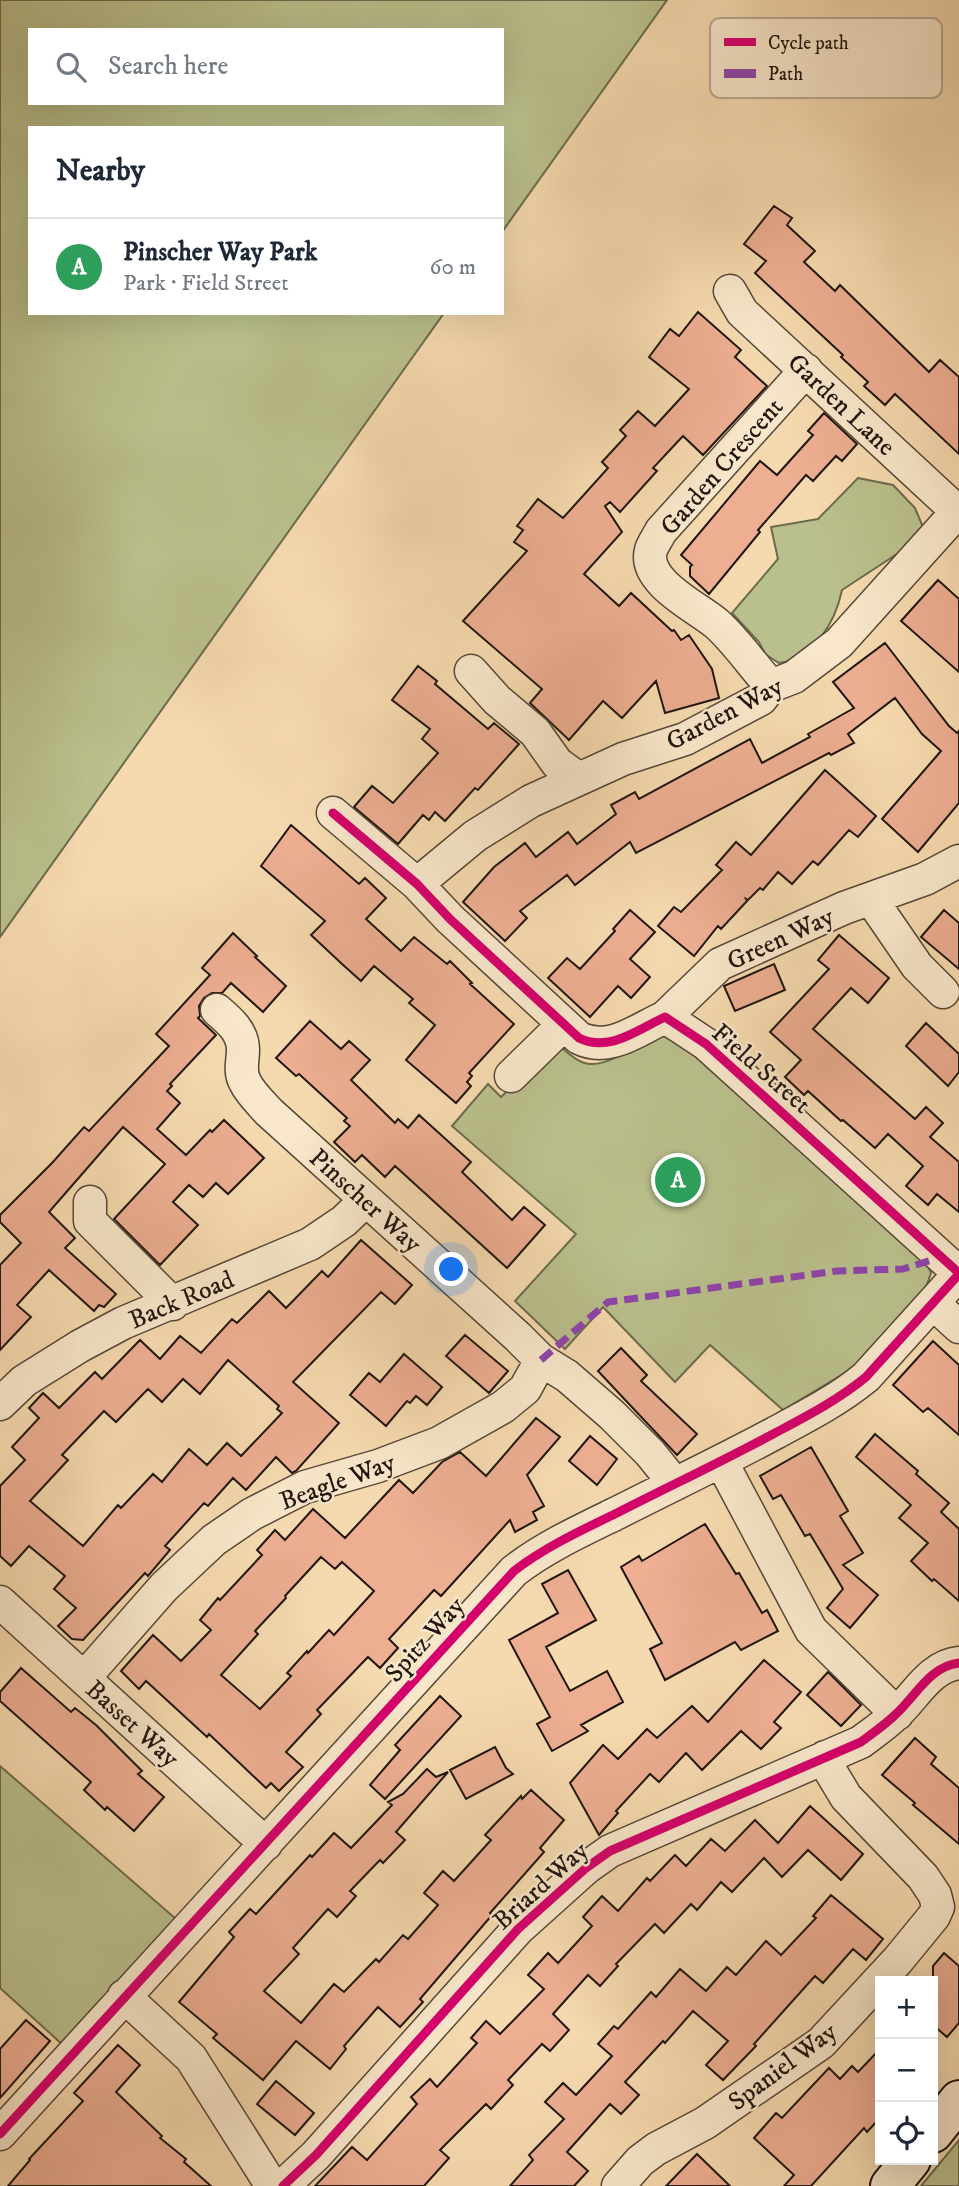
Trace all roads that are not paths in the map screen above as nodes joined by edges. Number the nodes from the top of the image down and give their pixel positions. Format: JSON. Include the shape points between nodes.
{"nodes":[{"id":1,"x":730,"y":291,"type":"dead end"},
{"id":2,"x":806,"y":370,"type":"junction"},
{"id":3,"x":958,"y":513,"type":"edge"},
{"id":4,"x":471,"y":671,"type":"dead end"},
{"id":5,"x":771,"y":686,"type":"junction"},
{"id":6,"x":579,"y":779,"type":"junction"},
{"id":7,"x":333,"y":813,"type":"dead end"},
{"id":8,"x":959,"y":861,"type":"edge"},
{"id":9,"x":417,"y":884,"type":"junction"},
{"id":10,"x":871,"y":899,"type":"junction"},
{"id":11,"x":943,"y":992,"type":"dead end"},
{"id":12,"x":218,"y":1010,"type":"dead end"},
{"id":13,"x":665,"y":1017,"type":"junction"},
{"id":14,"x":563,"y":1025,"type":"junction"},
{"id":15,"x":510,"y":1076,"type":"dead end"},
{"id":16,"x":366,"y":1200,"type":"junction"},
{"id":17,"x":90,"y":1202,"type":"dead end"},
{"id":18,"x":959,"y":1274,"type":"edge"},
{"id":19,"x":933,"y":1303,"type":"junction"},
{"id":20,"x":173,"y":1304,"type":"junction"},
{"id":21,"x":959,"y":1327,"type":"edge"},
{"id":22,"x":541,"y":1360,"type":"junction"},
{"id":23,"x":0,"y":1404,"type":"edge"},
{"id":24,"x":720,"y":1461,"type":"junction"},
{"id":25,"x":675,"y":1484,"type":"junction"},
{"id":26,"x":0,"y":1602,"type":"edge"},
{"id":27,"x":959,"y":1663,"type":"edge"},
{"id":28,"x":84,"y":1678,"type":"junction"},
{"id":29,"x":897,"y":1714,"type":"junction"},
{"id":30,"x":825,"y":1757,"type":"junction"},
{"id":31,"x":266,"y":1844,"type":"junction"},
{"id":32,"x":124,"y":1996,"type":"junction"},
{"id":33,"x":959,"y":2100,"type":"edge"},
{"id":34,"x":4,"y":2121,"type":"edge"},
{"id":35,"x":938,"y":2127,"type":"edge"},
{"id":36,"x":907,"y":2165,"type":"edge"},
{"id":37,"x":272,"y":2186,"type":"edge"},
{"id":38,"x":283,"y":2186,"type":"edge"},
{"id":39,"x":618,"y":2186,"type":"edge"},
{"id":40,"x":890,"y":2186,"type":"edge"}],
"edges":[{"from":1,"to":2,"type":"street","name":"Garden Lane","via":[[742,312]]},
{"from":2,"to":3,"type":"street","name":"Garden Lane"},
{"from":2,"to":5,"type":"street","name":"Garden Crescent","via":[[661,531],[650,556],[658,577],[679,599],[717,624]]},
{"from":3,"to":5,"type":"street","name":"Garden Way","via":[[839,643],[794,677]]},
{"from":4,"to":6,"type":"street","via":[[535,732],[557,763]]},
{"from":5,"to":6,"type":"street","name":"Garden Way","via":[[761,699],[685,739]]},
{"from":6,"to":9,"type":"street","name":"Garden Way","via":[[503,817]]},
{"from":7,"to":9,"type":"street"},
{"from":8,"to":10,"type":"street","name":"Green Way"},
{"from":9,"to":14,"type":"street"},
{"from":10,"to":11,"type":"street","via":[[917,966]]},
{"from":10,"to":13,"type":"street","name":"Green Way","via":[[720,964]]},
{"from":12,"to":16,"type":"street","name":"Pinscher Way","via":[[234,1025],[241,1040],[244,1082],[269,1112]]},
{"from":13,"to":14,"type":"street","via":[[625,1038],[597,1045]]},
{"from":13,"to":18,"type":"street","name":"Field Street","via":[[706,1044]]},
{"from":14,"to":15,"type":"street"},
{"from":16,"to":20,"type":"street","name":"Back Road","via":[[310,1244]]},
{"from":16,"to":22,"type":"street","name":"Pinscher Way"},
{"from":17,"to":20,"type":"street","via":[[90,1221]]},
{"from":18,"to":19,"type":"street","name":"Spitz Way"},
{"from":19,"to":21,"type":"street"},
{"from":19,"to":24,"type":"street","name":"Spitz Way","via":[[850,1390]]},
{"from":20,"to":23,"type":"street","name":"Back Road","via":[[80,1346],[24,1381]]},
{"from":22,"to":25,"type":"street","name":"Pinscher Way","via":[[612,1415]]},
{"from":22,"to":28,"type":"street","name":"Beagle Way","via":[[525,1389],[439,1443],[305,1487],[214,1540],[164,1587]]},
{"from":24,"to":25,"type":"street","name":"Spitz Way"},
{"from":24,"to":29,"type":"street","via":[[811,1630]]},
{"from":25,"to":31,"type":"street","name":"Spitz Way","via":[[582,1530],[514,1571]]},
{"from":26,"to":28,"type":"street","name":"Basset Way"},
{"from":27,"to":29,"type":"street","name":"Briard Way","via":[[927,1680]]},
{"from":28,"to":31,"type":"street","name":"Basset Way"},
{"from":29,"to":30,"type":"street","name":"Briard Way","via":[[861,1742]]},
{"from":30,"to":38,"type":"street","name":"Briard Way","via":[[610,1851],[586,1868],[518,1928],[316,2155]]},
{"from":30,"to":39,"type":"street","name":"Spaniel Way","via":[[846,1797],[923,1877],[935,1895],[934,1916],[821,2043],[705,2123],[656,2149]]},
{"from":31,"to":32,"type":"street","name":"Spitz Way"},
{"from":32,"to":34,"type":"street","name":"Spitz Way"},
{"from":32,"to":37,"type":"street","via":[[191,2058]]},
{"from":33,"to":35,"type":"street"},
{"from":36,"to":40,"type":"street"}]}
